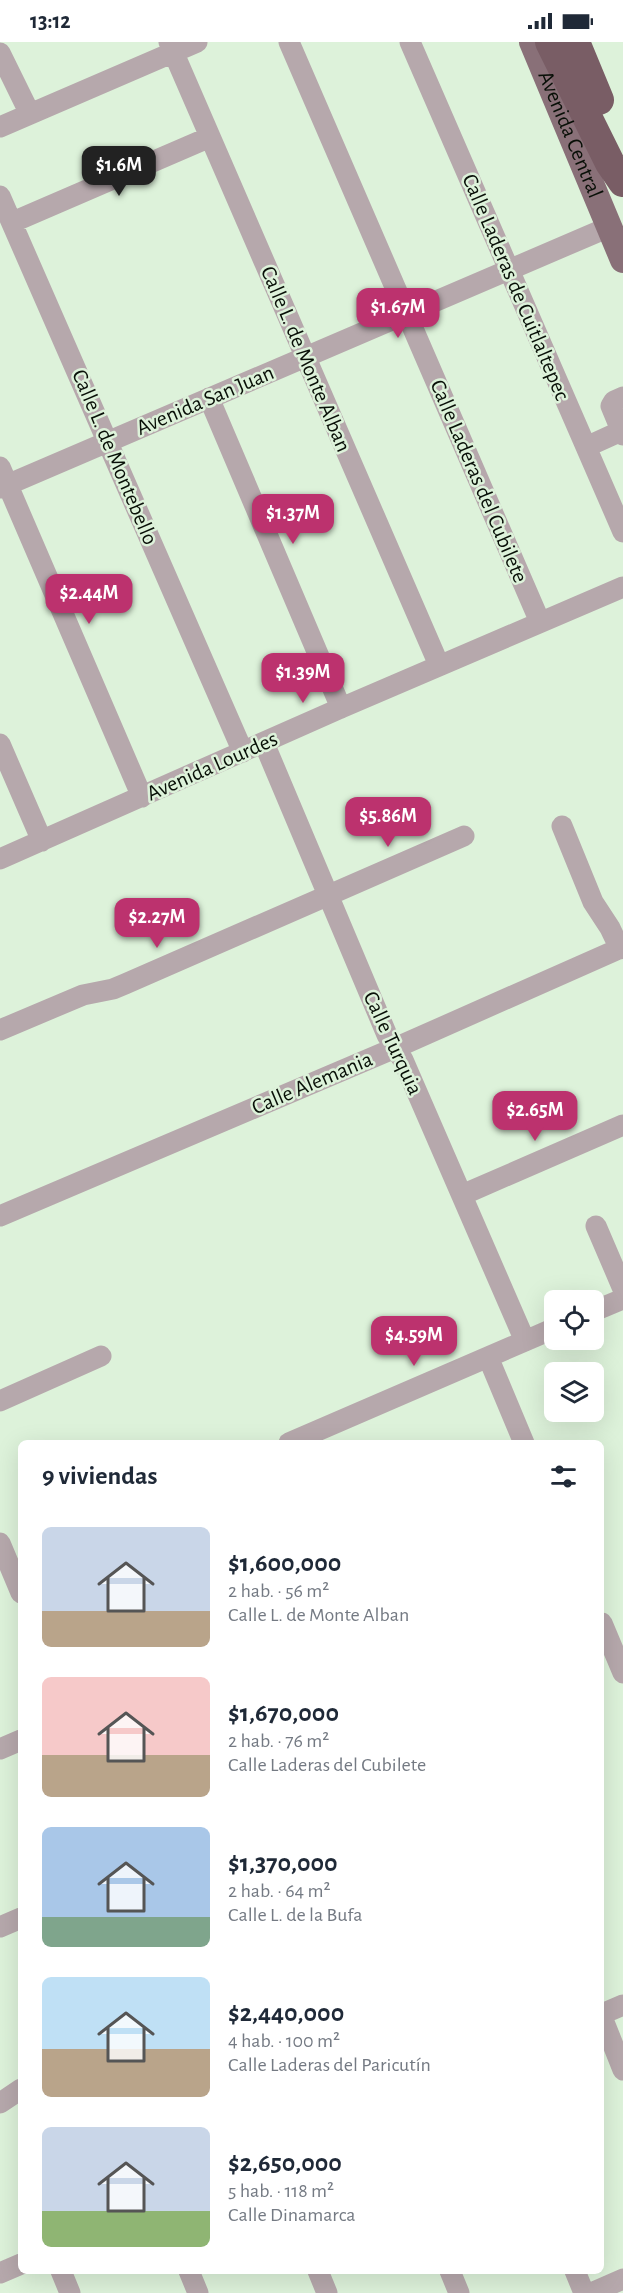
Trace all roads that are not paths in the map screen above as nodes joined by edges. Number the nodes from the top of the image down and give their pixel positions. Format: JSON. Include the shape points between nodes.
{"nodes":[{"id":1,"x":196,"y":42,"type":"edge"},
{"id":2,"x":289,"y":42,"type":"edge"},
{"id":3,"x":410,"y":42,"type":"edge"},
{"id":4,"x":531,"y":42,"type":"edge"},
{"id":5,"x":549,"y":42,"type":"edge"},
{"id":6,"x":574,"y":42,"type":"edge"},
{"id":7,"x":171,"y":47,"type":"edge"},
{"id":8,"x":0,"y":52,"type":"edge"},
{"id":9,"x":30,"y":114,"type":"junction"},
{"id":10,"x":0,"y":127,"type":"edge"},
{"id":11,"x":210,"y":137,"type":"junction"},
{"id":12,"x":623,"y":158,"type":"edge"},
{"id":13,"x":623,"y":182,"type":"edge"},
{"id":14,"x":0,"y":196,"type":"edge"},
{"id":15,"x":13,"y":222,"type":"junction"},
{"id":16,"x":609,"y":227,"type":"junction"},
{"id":17,"x":623,"y":260,"type":"edge"},
{"id":18,"x":508,"y":270,"type":"junction"},
{"id":19,"x":407,"y":312,"type":"junction"},
{"id":20,"x":306,"y":356,"type":"junction"},
{"id":21,"x":623,"y":397,"type":"edge"},
{"id":22,"x":209,"y":398,"type":"junction"},
{"id":23,"x":621,"y":426,"type":"edge"},
{"id":24,"x":109,"y":441,"type":"junction"},
{"id":25,"x":586,"y":447,"type":"junction"},
{"id":26,"x":2,"y":480,"type":"edge"},
{"id":27,"x":623,"y":532,"type":"edge"},
{"id":28,"x":623,"y":587,"type":"edge"},
{"id":29,"x":540,"y":622,"type":"junction"},
{"id":30,"x":439,"y":665,"type":"junction"},
{"id":31,"x":341,"y":708,"type":"junction"},
{"id":32,"x":264,"y":743,"type":"junction"},
{"id":33,"x":0,"y":744,"type":"edge"},
{"id":34,"x":243,"y":752,"type":"junction"},
{"id":35,"x":142,"y":797,"type":"junction"},
{"id":36,"x":562,"y":826,"type":"dead end"},
{"id":37,"x":464,"y":836,"type":"dead end"},
{"id":38,"x":42,"y":842,"type":"junction"},
{"id":39,"x":0,"y":860,"type":"edge"},
{"id":40,"x":328,"y":895,"type":"junction"},
{"id":41,"x":621,"y":948,"type":"edge"},
{"id":42,"x":0,"y":1030,"type":"edge"},
{"id":43,"x":395,"y":1048,"type":"junction"},
{"id":44,"x":623,"y":1125,"type":"edge"},
{"id":45,"x":462,"y":1195,"type":"junction"},
{"id":46,"x":0,"y":1216,"type":"edge"},
{"id":47,"x":596,"y":1226,"type":"dead end"},
{"id":48,"x":623,"y":1289,"type":"edge"},
{"id":49,"x":623,"y":1299,"type":"edge"},
{"id":50,"x":604,"y":1307,"type":"edge"},
{"id":51,"x":544,"y":1333,"type":"edge"},
{"id":52,"x":525,"y":1341,"type":"junction"},
{"id":53,"x":101,"y":1356,"type":"dead end"},
{"id":54,"x":488,"y":1357,"type":"junction"},
{"id":55,"x":0,"y":1401,"type":"edge"},
{"id":56,"x":328,"y":1435,"type":"edge"},
{"id":57,"x":304,"y":1440,"type":"edge"},
{"id":58,"x":524,"y":1440,"type":"edge"},
{"id":59,"x":7,"y":1557,"type":"edge"},
{"id":60,"x":18,"y":1585,"type":"edge"},
{"id":61,"x":604,"y":1628,"type":"edge"},
{"id":62,"x":623,"y":1673,"type":"edge"},
{"id":63,"x":18,"y":1741,"type":"edge"},
{"id":64,"x":0,"y":1749,"type":"edge"},
{"id":65,"x":18,"y":1919,"type":"edge"},
{"id":66,"x":0,"y":1927,"type":"edge"},
{"id":67,"x":623,"y":2005,"type":"edge"},
{"id":68,"x":604,"y":2014,"type":"edge"},
{"id":69,"x":604,"y":2020,"type":"edge"},
{"id":70,"x":623,"y":2070,"type":"edge"},
{"id":71,"x":18,"y":2091,"type":"edge"},
{"id":72,"x":0,"y":2103,"type":"edge"},
{"id":73,"x":18,"y":2265,"type":"edge"},
{"id":74,"x":0,"y":2273,"type":"edge"},
{"id":75,"x":62,"y":2274,"type":"edge"},
{"id":76,"x":190,"y":2274,"type":"edge"},
{"id":77,"x":319,"y":2274,"type":"edge"},
{"id":78,"x":451,"y":2274,"type":"edge"},
{"id":79,"x":576,"y":2274,"type":"edge"},
{"id":80,"x":623,"y":2279,"type":"edge"},
{"id":81,"x":70,"y":2293,"type":"edge"},
{"id":82,"x":198,"y":2293,"type":"edge"},
{"id":83,"x":327,"y":2293,"type":"edge"},
{"id":84,"x":459,"y":2293,"type":"edge"},
{"id":85,"x":584,"y":2293,"type":"edge"},
{"id":86,"x":591,"y":2293,"type":"edge"}],
"edges":[{"from":1,"to":7,"type":"street"},
{"from":2,"to":19,"type":"street","name":"Calle Laderas del Cubilete"},
{"from":3,"to":18,"type":"street","name":"Calle Laderas de Cuitlaltepec"},
{"from":4,"to":16,"type":"main road","name":"Avenida Central"},
{"from":5,"to":13,"type":"highway"},
{"from":6,"to":12,"type":"highway","name":"Avenida Central"},
{"from":7,"to":9,"type":"street"},
{"from":7,"to":11,"type":"street","name":"Calle L. de Monte Alban"},
{"from":8,"to":9,"type":"street"},
{"from":9,"to":10,"type":"street"},
{"from":11,"to":15,"type":"street"},
{"from":11,"to":20,"type":"street","name":"Calle L. de Monte Alban"},
{"from":14,"to":15,"type":"street","name":"Calle L. de Montebello"},
{"from":15,"to":24,"type":"street","name":"Calle L. de Montebello"},
{"from":16,"to":17,"type":"main road","name":"Avenida Central"},
{"from":16,"to":18,"type":"street","name":"Avenida San Juan"},
{"from":18,"to":19,"type":"street","name":"Avenida San Juan"},
{"from":18,"to":25,"type":"street","name":"Calle Laderas de Cuitlaltepec"},
{"from":19,"to":20,"type":"street","name":"Avenida San Juan"},
{"from":19,"to":29,"type":"street","name":"Calle Laderas del Cubilete"},
{"from":20,"to":22,"type":"street","name":"Avenida San Juan"},
{"from":20,"to":30,"type":"street","name":"Calle L. de Monte Alban"},
{"from":21,"to":23,"type":"street","via":[[611,404]]},
{"from":22,"to":24,"type":"street","name":"Avenida San Juan"},
{"from":22,"to":31,"type":"street"},
{"from":23,"to":25,"type":"street"},
{"from":24,"to":26,"type":"street","name":"Avenida San Juan"},
{"from":24,"to":34,"type":"street","name":"Calle L. de Montebello"},
{"from":25,"to":27,"type":"street","name":"Calle Laderas de Cuitlaltepec"},
{"from":26,"to":35,"type":"street"},
{"from":28,"to":29,"type":"street","name":"Avenida Lourdes"},
{"from":29,"to":30,"type":"street","name":"Avenida Lourdes"},
{"from":30,"to":31,"type":"street","name":"Avenida Lourdes"},
{"from":31,"to":32,"type":"street","name":"Avenida Lourdes"},
{"from":32,"to":34,"type":"street","name":"Avenida Lourdes"},
{"from":32,"to":40,"type":"street","name":"Calle Turquia"},
{"from":33,"to":38,"type":"street"},
{"from":34,"to":35,"type":"street","name":"Avenida Lourdes"},
{"from":35,"to":38,"type":"street","name":"Avenida Lourdes"},
{"from":36,"to":41,"type":"street","via":[[593,902]]},
{"from":37,"to":40,"type":"street"},
{"from":38,"to":39,"type":"street","name":"Avenida Lourdes"},
{"from":40,"to":42,"type":"street","via":[[125,984],[83,994]]},
{"from":40,"to":43,"type":"street","name":"Calle Turquia"},
{"from":41,"to":43,"type":"street","name":"Calle Alemania"},
{"from":43,"to":45,"type":"street","name":"Calle Turquia"},
{"from":43,"to":46,"type":"street","name":"Calle Alemania"},
{"from":44,"to":45,"type":"street"},
{"from":45,"to":52,"type":"street","name":"Calle Turquia"},
{"from":47,"to":48,"type":"street"},
{"from":49,"to":50,"type":"street"},
{"from":51,"to":52,"type":"street"},
{"from":52,"to":54,"type":"street"},
{"from":53,"to":55,"type":"street"},
{"from":54,"to":56,"type":"street"},
{"from":54,"to":58,"type":"street"},
{"from":56,"to":57,"type":"street"},
{"from":59,"to":60,"type":"street"},
{"from":61,"to":62,"type":"street"},
{"from":63,"to":64,"type":"street"},
{"from":65,"to":66,"type":"street"},
{"from":67,"to":68,"type":"street"},
{"from":69,"to":70,"type":"street"},
{"from":71,"to":72,"type":"street"},
{"from":73,"to":74,"type":"street"},
{"from":75,"to":81,"type":"street"},
{"from":76,"to":82,"type":"street"},
{"from":77,"to":83,"type":"street"},
{"from":78,"to":84,"type":"street"},
{"from":79,"to":85,"type":"street"},
{"from":80,"to":86,"type":"street"}]}
